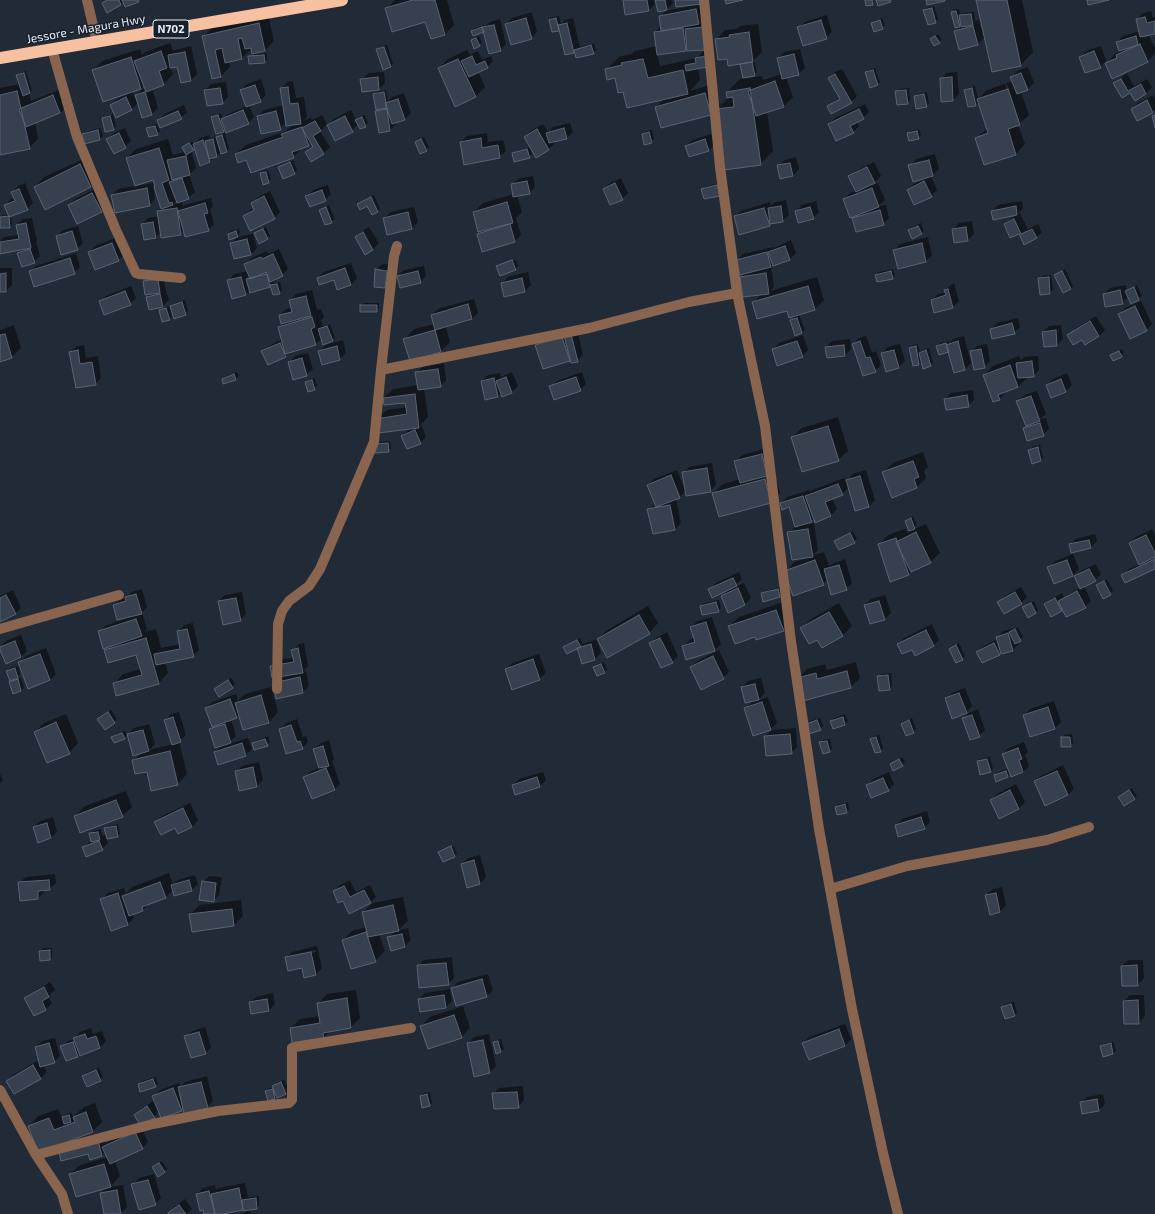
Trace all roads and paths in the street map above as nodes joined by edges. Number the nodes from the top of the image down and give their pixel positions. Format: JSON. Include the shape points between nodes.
{"nodes":[{"id":1,"x":87,"y":0,"type":"edge"},
{"id":2,"x":342,"y":0,"type":"edge"},
{"id":3,"x":704,"y":0,"type":"edge"},
{"id":4,"x":97,"y":42,"type":"junction"},
{"id":5,"x":52,"y":49,"type":"junction"},
{"id":6,"x":0,"y":58,"type":"edge"},
{"id":7,"x":397,"y":246,"type":"dead end"},
{"id":8,"x":181,"y":278,"type":"dead end"},
{"id":9,"x":736,"y":293,"type":"junction"},
{"id":10,"x":380,"y":370,"type":"junction"},
{"id":11,"x":119,"y":595,"type":"dead end"},
{"id":12,"x":0,"y":629,"type":"edge"},
{"id":13,"x":277,"y":689,"type":"dead end"},
{"id":14,"x":1089,"y":826,"type":"dead end"},
{"id":15,"x":830,"y":889,"type":"junction"},
{"id":16,"x":411,"y":1028,"type":"dead end"},
{"id":17,"x":0,"y":1090,"type":"edge"},
{"id":18,"x":36,"y":1155,"type":"junction"},
{"id":19,"x":68,"y":1214,"type":"edge"},
{"id":20,"x":898,"y":1214,"type":"edge"}],
"edges":[{"from":1,"to":4,"type":"street"},
{"from":2,"to":4,"type":"highway","name":"Jessore - Magura Hwy","number":"N702"},
{"from":3,"to":9,"type":"street","via":[[720,167]]},
{"from":4,"to":5,"type":"highway","name":"Jessore - Magura Hwy","number":"N702"},
{"from":5,"to":6,"type":"highway","name":"Jessore - Magura Hwy","number":"N702"},
{"from":5,"to":8,"type":"street","via":[[76,137],[136,273]]},
{"from":7,"to":10,"type":"street"},
{"from":9,"to":10,"type":"street","via":[[689,302],[589,328]]},
{"from":9,"to":15,"type":"street","via":[[765,426],[791,641]]},
{"from":10,"to":13,"type":"street","via":[[374,442],[320,570],[309,586],[289,601],[280,617]]},
{"from":11,"to":12,"type":"street"},
{"from":14,"to":15,"type":"street","via":[[1047,840],[907,866]]},
{"from":15,"to":20,"type":"street","via":[[852,1009]]},
{"from":16,"to":18,"type":"street","via":[[292,1048],[292,1100],[289,1103],[218,1111]]},
{"from":17,"to":18,"type":"street"},
{"from":18,"to":19,"type":"street","via":[[62,1194]]}]}
